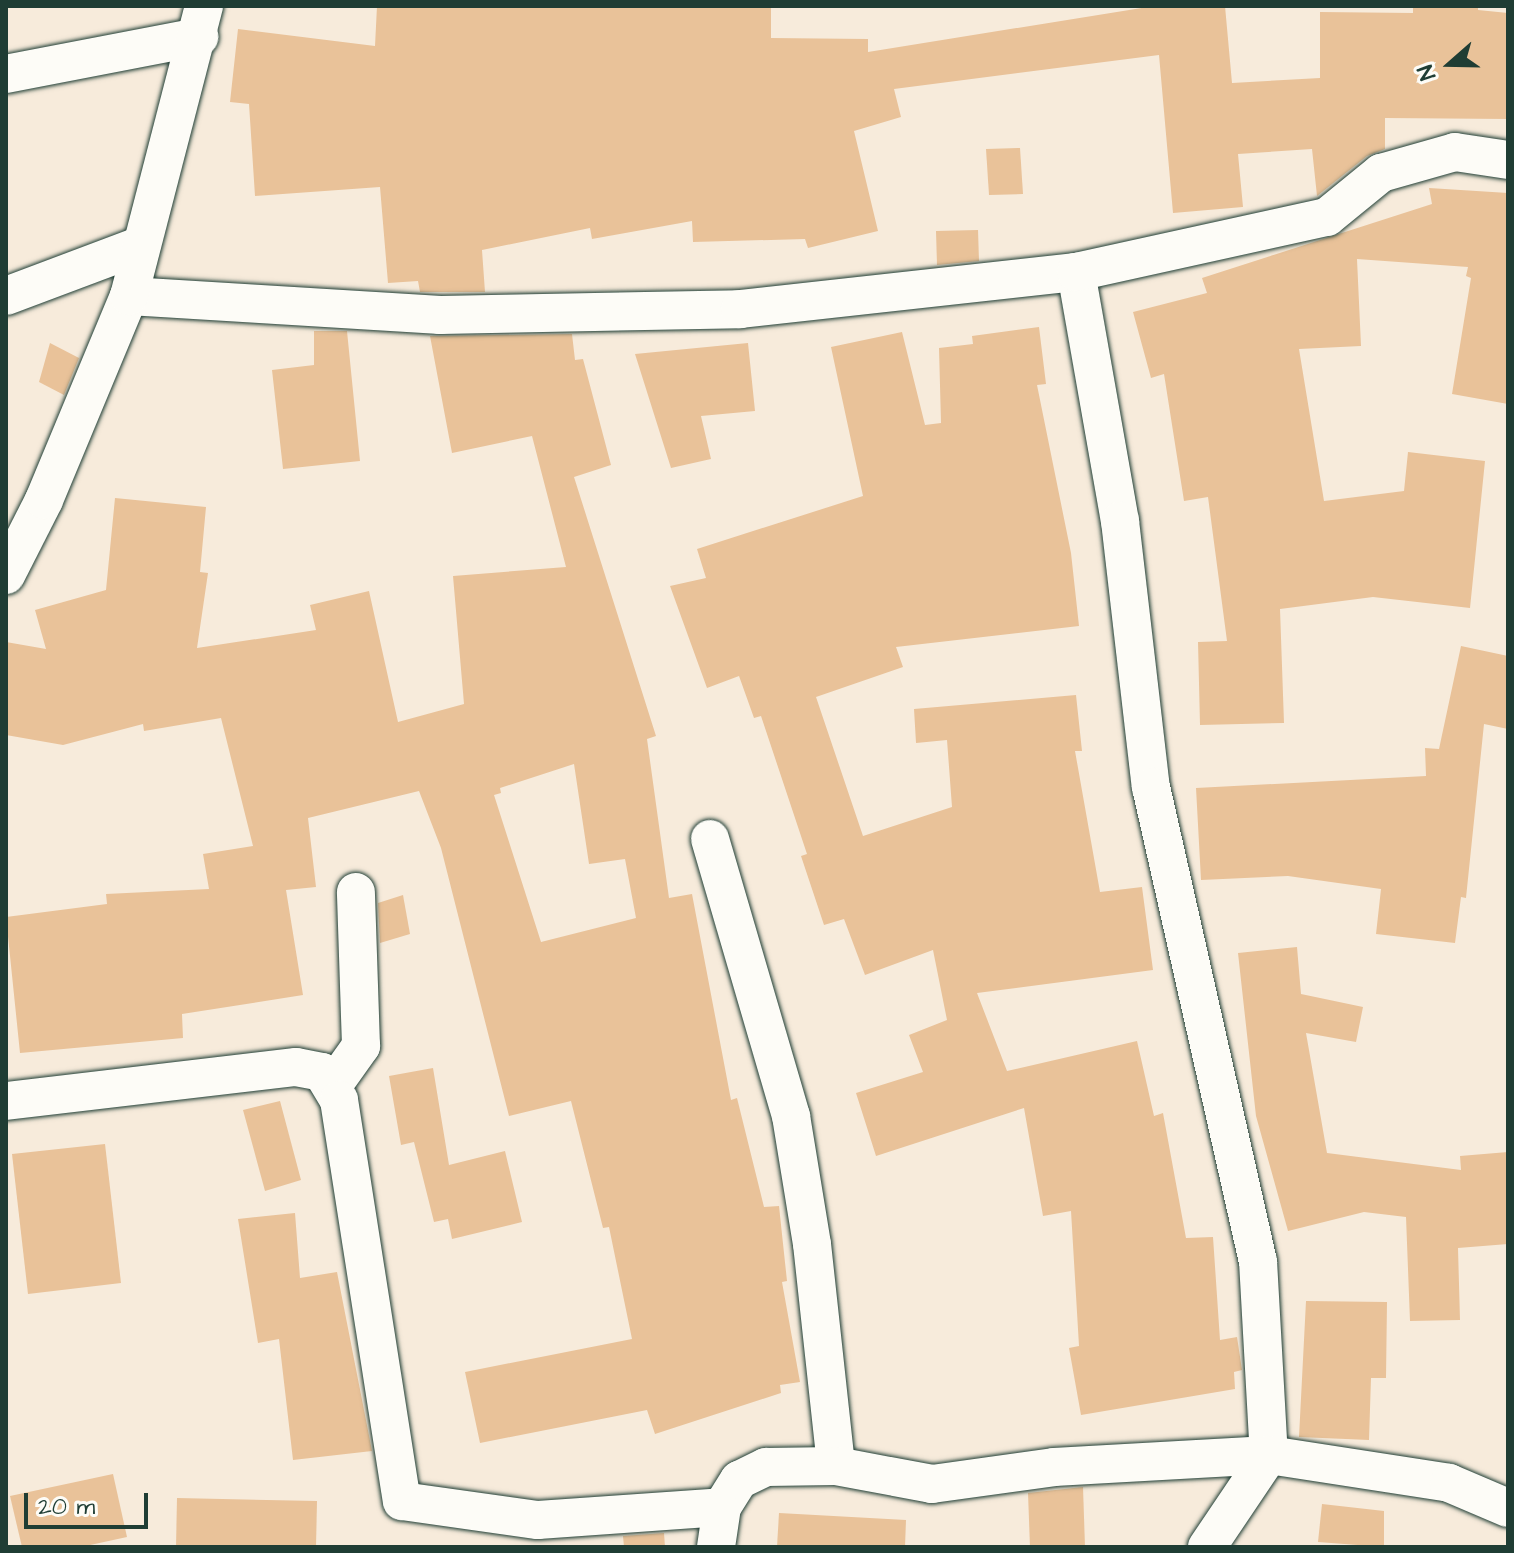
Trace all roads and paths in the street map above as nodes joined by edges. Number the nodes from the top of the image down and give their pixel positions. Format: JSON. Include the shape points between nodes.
{"nodes":[{"id":1,"x":201,"y":22,"type":"edge"},
{"id":2,"x":6,"y":74,"type":"edge"},
{"id":3,"x":1508,"y":160,"type":"edge"},
{"id":4,"x":139,"y":246,"type":"junction"},
{"id":5,"x":1076,"y":272,"type":"junction"},
{"id":6,"x":6,"y":296,"type":"edge"},
{"id":7,"x":129,"y":296,"type":"junction"},
{"id":8,"x":6,"y":575,"type":"edge"},
{"id":9,"x":710,"y":839,"type":"dead end"},
{"id":10,"x":356,"y":892,"type":"dead end"},
{"id":11,"x":334,"y":1084,"type":"junction"},
{"id":12,"x":6,"y":1101,"type":"edge"},
{"id":13,"x":1269,"y":1455,"type":"junction"},
{"id":14,"x":836,"y":1466,"type":"junction"},
{"id":15,"x":722,"y":1507,"type":"junction"},
{"id":16,"x":1508,"y":1508,"type":"edge"},
{"id":17,"x":716,"y":1547,"type":"edge"},
{"id":18,"x":1207,"y":1547,"type":"edge"}],
"edges":[{"from":1,"to":2,"type":"street"},
{"from":1,"to":4,"type":"street"},
{"from":3,"to":5,"type":"street","via":[[1455,152],[1381,173],[1327,217]]},
{"from":4,"to":6,"type":"street"},
{"from":4,"to":7,"type":"street"},
{"from":5,"to":7,"type":"street","via":[[740,309],[440,315]]},
{"from":5,"to":13,"type":"street","via":[[1120,521],[1151,787],[1258,1261]]},
{"from":7,"to":8,"type":"street","via":[[44,500]]},
{"from":9,"to":14,"type":"street","via":[[791,1116],[812,1244]]},
{"from":10,"to":11,"type":"street","via":[[361,1046]]},
{"from":11,"to":12,"type":"street","via":[[322,1072],[296,1067]]},
{"from":11,"to":15,"type":"street","via":[[402,1501],[538,1520]]},
{"from":13,"to":14,"type":"street","via":[[1054,1467],[932,1484]]},
{"from":13,"to":16,"type":"street","via":[[1449,1483]]},
{"from":13,"to":18,"type":"street"},
{"from":14,"to":15,"type":"street","via":[[766,1467],[739,1480]]},
{"from":15,"to":17,"type":"street"}]}
